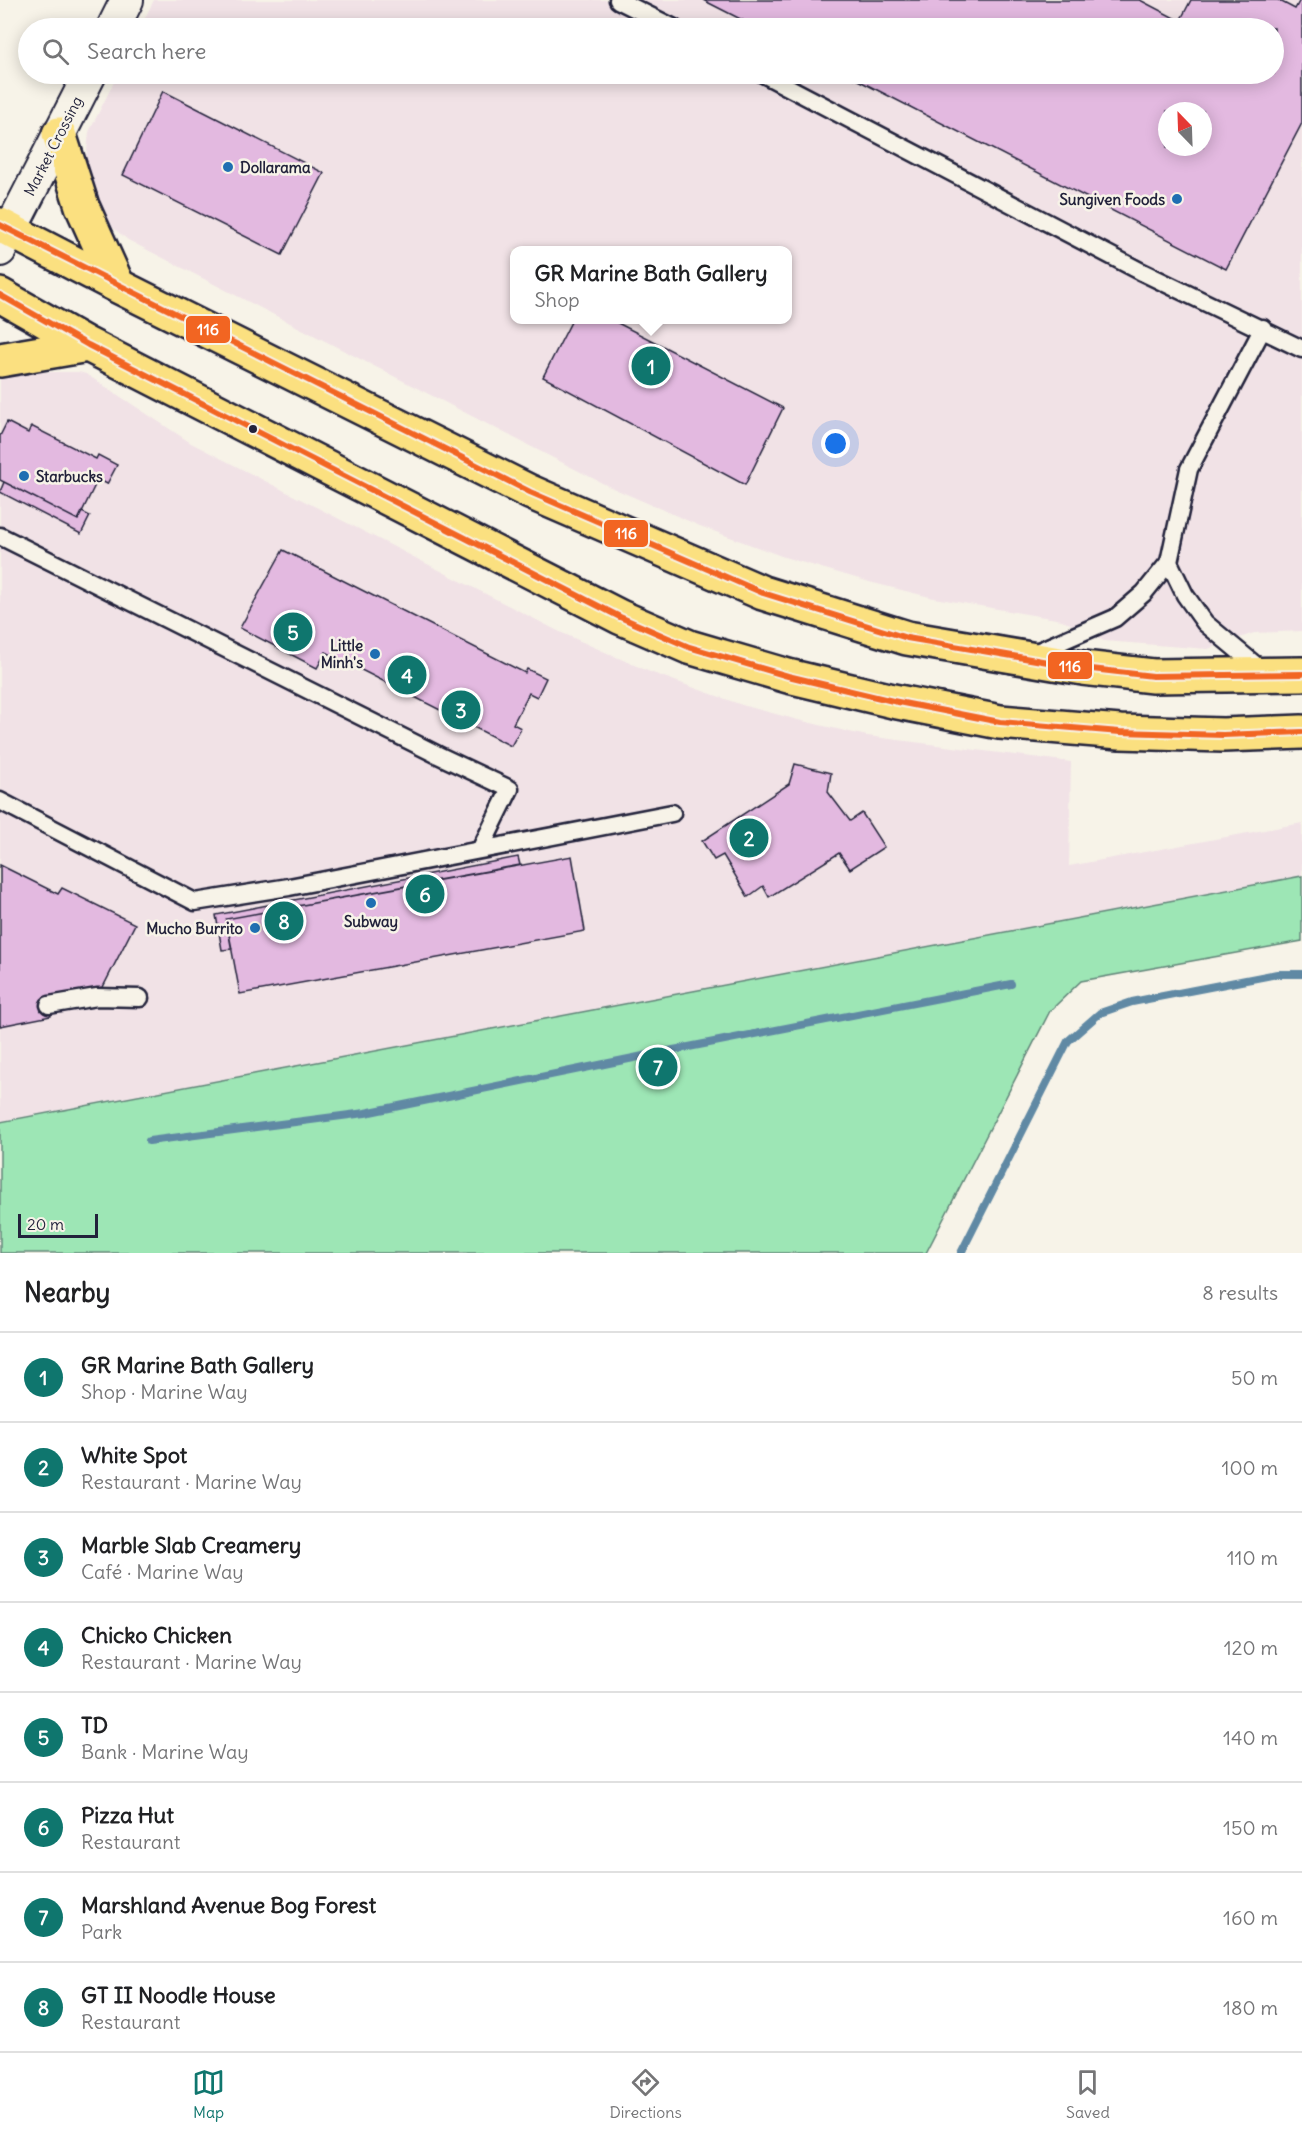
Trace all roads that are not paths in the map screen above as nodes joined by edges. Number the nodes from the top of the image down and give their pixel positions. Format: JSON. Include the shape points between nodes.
{"nodes":[{"id":1,"x":128,"y":0,"type":"edge"},
{"id":2,"x":618,"y":0,"type":"edge"},
{"id":3,"x":118,"y":18,"type":"edge"},
{"id":4,"x":654,"y":18,"type":"edge"},
{"id":5,"x":85,"y":84,"type":"edge"},
{"id":6,"x":782,"y":84,"type":"edge"},
{"id":7,"x":59,"y":134,"type":"junction"},
{"id":8,"x":3,"y":235,"type":"edge"},
{"id":9,"x":118,"y":286,"type":"junction"},
{"id":10,"x":0,"y":295,"type":"edge"},
{"id":11,"x":1263,"y":328,"type":"junction"},
{"id":12,"x":88,"y":345,"type":"junction"},
{"id":13,"x":1302,"y":349,"type":"edge"},
{"id":14,"x":0,"y":360,"type":"edge"},
{"id":15,"x":0,"y":536,"type":"edge"},
{"id":16,"x":1169,"y":562,"type":"junction"},
{"id":17,"x":1025,"y":657,"type":"junction"},
{"id":18,"x":1302,"y":674,"type":"edge"},
{"id":19,"x":1268,"y":675,"type":"junction"},
{"id":20,"x":1302,"y":732,"type":"edge"},
{"id":21,"x":0,"y":801,"type":"edge"},
{"id":22,"x":672,"y":813,"type":"dead end"},
{"id":23,"x":480,"y":850,"type":"junction"},
{"id":24,"x":140,"y":998,"type":"dead end"},
{"id":25,"x":49,"y":1005,"type":"dead end"}],
"edges":[{"from":1,"to":3,"type":"street"},
{"from":2,"to":4,"type":"lane"},
{"from":5,"to":7,"type":"street","name":"Market Crossing"},
{"from":6,"to":11,"type":"lane","via":[[1140,271]]},
{"from":7,"to":8,"type":"street","name":"Market Crossing"},
{"from":7,"to":9,"type":"main road","via":[[82,206]]},
{"from":8,"to":9,"type":"main road"},
{"from":9,"to":17,"type":"main road","via":[[530,492],[763,593],[907,638]]},
{"from":10,"to":12,"type":"main road"},
{"from":11,"to":13,"type":"lane"},
{"from":11,"to":16,"type":"lane","via":[[1189,469]]},
{"from":12,"to":14,"type":"main road"},
{"from":12,"to":20,"type":"main road","via":[[620,617],[689,647],[800,679],[1000,722],[1120,732]]},
{"from":15,"to":23,"type":"lane","via":[[510,789]]},
{"from":16,"to":17,"type":"lane","via":[[1144,593],[1115,618]]},
{"from":16,"to":19,"type":"lane","via":[[1205,623]]},
{"from":17,"to":19,"type":"main road","via":[[1153,676]]},
{"from":18,"to":19,"type":"main road"},
{"from":21,"to":23,"type":"lane","via":[[195,902],[289,888]]},
{"from":22,"to":23,"type":"lane"},
{"from":24,"to":25,"type":"lane","via":[[97,997]]}]}
